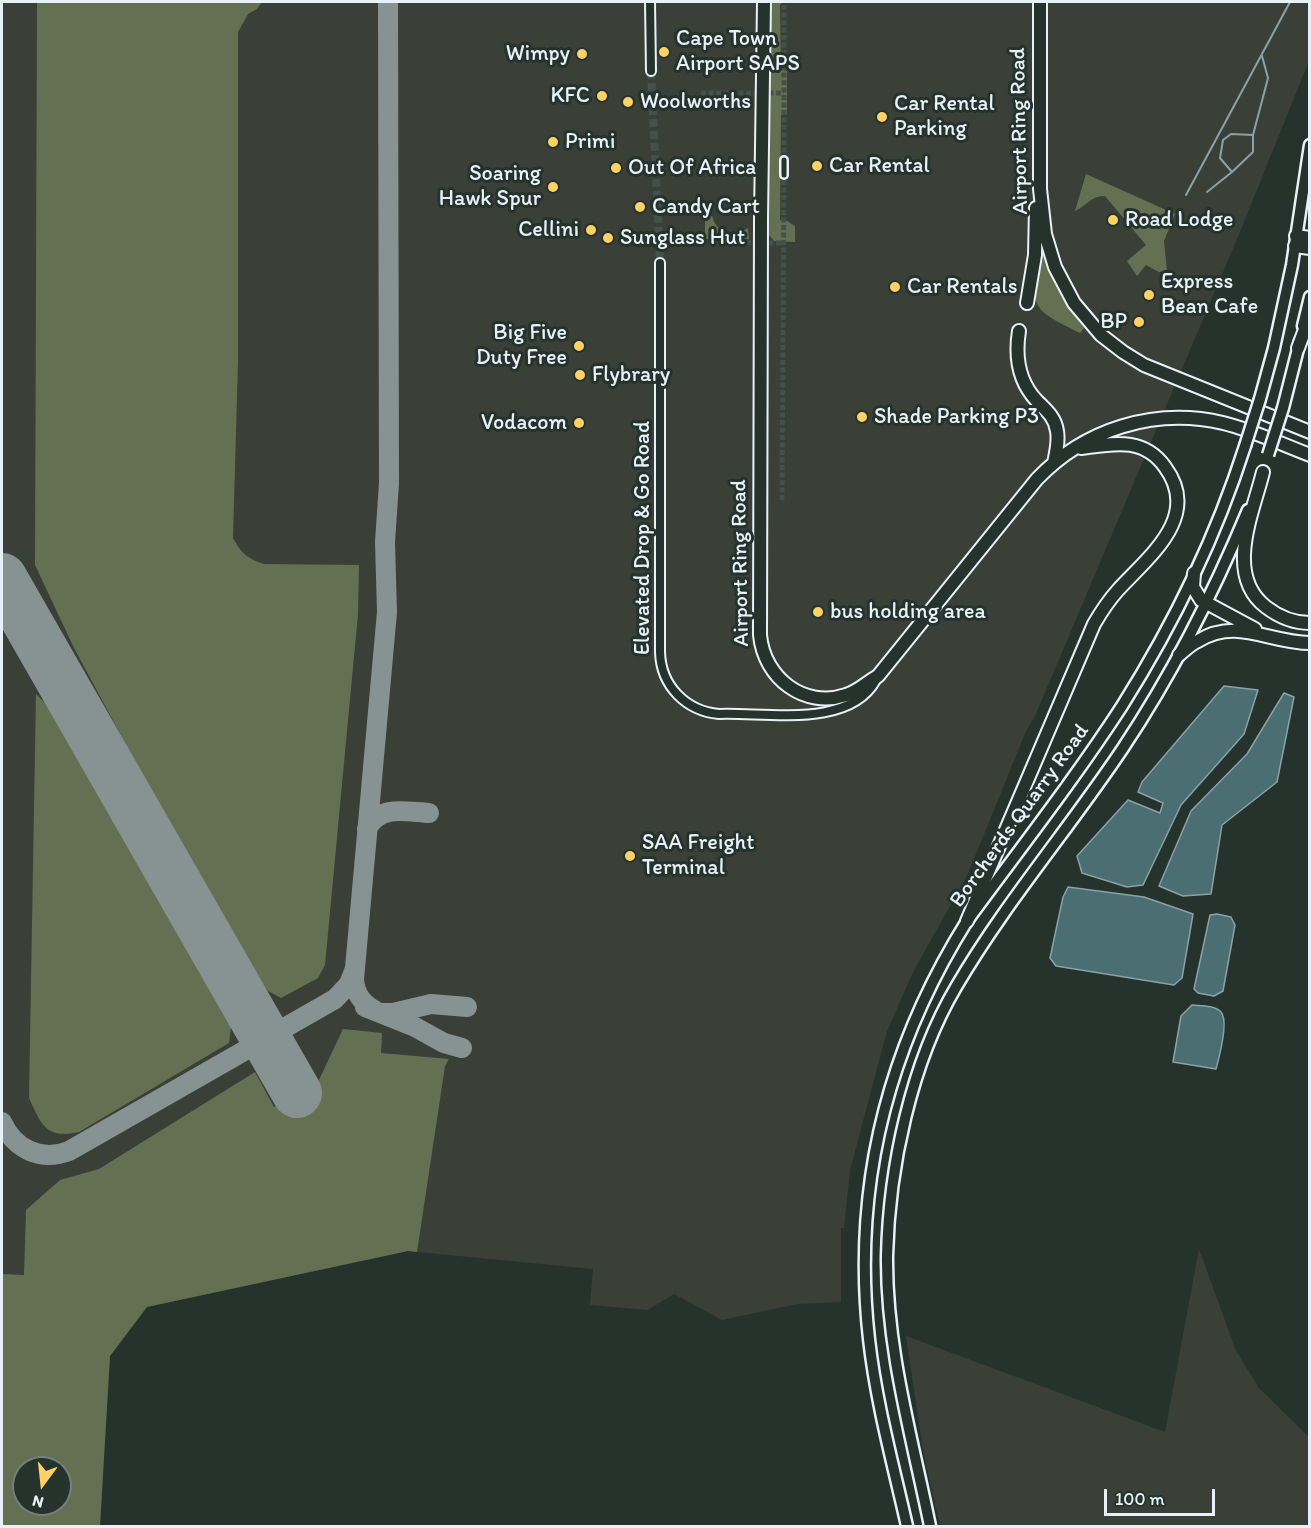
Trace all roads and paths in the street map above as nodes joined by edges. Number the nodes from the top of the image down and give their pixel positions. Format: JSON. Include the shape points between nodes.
{"nodes":[{"id":1,"x":650,"y":2,"type":"edge"},
{"id":2,"x":764,"y":2,"type":"edge"},
{"id":3,"x":1040,"y":2,"type":"edge"},
{"id":4,"x":651,"y":71,"type":"tunnel mouth"},
{"id":5,"x":1310,"y":146,"type":"edge"},
{"id":6,"x":784,"y":160,"type":"tunnel mouth"},
{"id":7,"x":784,"y":175,"type":"tunnel mouth"},
{"id":8,"x":1040,"y":189,"type":"junction"},
{"id":9,"x":1310,"y":238,"type":"edge"},
{"id":10,"x":1296,"y":241,"type":"junction"},
{"id":11,"x":1310,"y":249,"type":"edge"},
{"id":12,"x":660,"y":263,"type":"tunnel mouth"},
{"id":13,"x":1310,"y":297,"type":"edge"},
{"id":14,"x":1027,"y":303,"type":"dead end"},
{"id":15,"x":1310,"y":316,"type":"edge"},
{"id":16,"x":1019,"y":331,"type":"dead end"},
{"id":17,"x":1298,"y":348,"type":"junction"},
{"id":18,"x":1310,"y":431,"type":"edge"},
{"id":19,"x":1281,"y":444,"type":"junction"},
{"id":20,"x":1074,"y":449,"type":"junction"},
{"id":21,"x":1310,"y":455,"type":"edge"},
{"id":22,"x":1054,"y":463,"type":"junction"},
{"id":23,"x":1310,"y":463,"type":"edge"},
{"id":24,"x":1263,"y":472,"type":"junction"},
{"id":25,"x":1194,"y":573,"type":"junction"},
{"id":26,"x":1206,"y":604,"type":"junction"},
{"id":27,"x":1310,"y":623,"type":"edge"},
{"id":28,"x":1270,"y":636,"type":"junction"},
{"id":29,"x":1310,"y":643,"type":"edge"},
{"id":30,"x":1179,"y":655,"type":"junction"},
{"id":31,"x":878,"y":676,"type":"junction"},
{"id":32,"x":967,"y":921,"type":"junction"},
{"id":33,"x":907,"y":1527,"type":"edge"},
{"id":34,"x":930,"y":1527,"type":"edge"}],
"edges":[{"from":1,"to":4,"type":"street"},
{"from":2,"to":31,"type":"main road","name":"Airport Ring Road","via":[[760,640],[765,659],[776,676],[805,695],[840,697]]},
{"from":3,"to":8,"type":"main road","name":"Airport Ring Road"},
{"from":5,"to":10,"type":"main road","name":"Borcherds Quarry Road"},
{"from":6,"to":7,"type":"street"},
{"from":8,"to":14,"type":"main road"},
{"from":8,"to":18,"type":"main road","name":"Airport Ring Road","via":[[1044,229],[1059,276],[1101,335],[1144,365]]},
{"from":9,"to":10,"type":"main road"},
{"from":10,"to":11,"type":"main road"},
{"from":10,"to":25,"type":"main road","name":"Borcherds Quarry Road","bridge":true,"via":[[1260,399],[1224,504]]},
{"from":12,"to":31,"type":"street","name":"Elevated Drop & Go Road","via":[[661,667],[667,681],[675,693],[695,708],[719,714],[825,713],[857,700]]},
{"from":13,"to":17,"type":"main road","name":"Borcherds Quarry Road"},
{"from":15,"to":17,"type":"main road"},
{"from":16,"to":22,"type":"main road","via":[[1017,357],[1021,375],[1032,395],[1051,414],[1057,430]]},
{"from":17,"to":24,"type":"main road","name":"Borcherds Quarry Road","bridge":true},
{"from":19,"to":20,"type":"main road","name":"Airport Ring Road","via":[[1239,428],[1195,418],[1150,419],[1111,429]]},
{"from":19,"to":21,"type":"main road"},
{"from":19,"to":23,"type":"main road"},
{"from":20,"to":22,"type":"main road","name":"Airport Ring Road"},
{"from":20,"to":32,"type":"main road","via":[[1117,442],[1137,446],[1154,456],[1174,483],[1175,520],[1164,540],[1111,598],[1093,626]]},
{"from":22,"to":31,"type":"main road","name":"Airport Ring Road"},
{"from":24,"to":26,"type":"main road","name":"Borcherds Quarry Road"},
{"from":24,"to":27,"type":"main road","via":[[1244,548],[1248,582],[1259,601],[1274,613],[1287,620]]},
{"from":25,"to":26,"type":"main road","via":[[1194,592]]},
{"from":25,"to":32,"type":"main road","name":"Borcherds Quarry Road","via":[[1112,721]]},
{"from":26,"to":28,"type":"main road"},
{"from":26,"to":30,"type":"main road","name":"Borcherds Quarry Road"},
{"from":28,"to":29,"type":"main road"},
{"from":28,"to":30,"type":"main road","via":[[1225,631],[1197,641]]},
{"from":30,"to":34,"type":"main road","name":"Borcherds Quarry Road","via":[[1119,753],[969,963],[933,1035],[910,1103],[890,1204],[888,1297],[898,1378]]},
{"from":32,"to":33,"type":"main road","name":"Borcherds Quarry Road","via":[[935,975],[899,1061],[878,1138],[867,1208],[865,1280],[869,1341]]}]}
